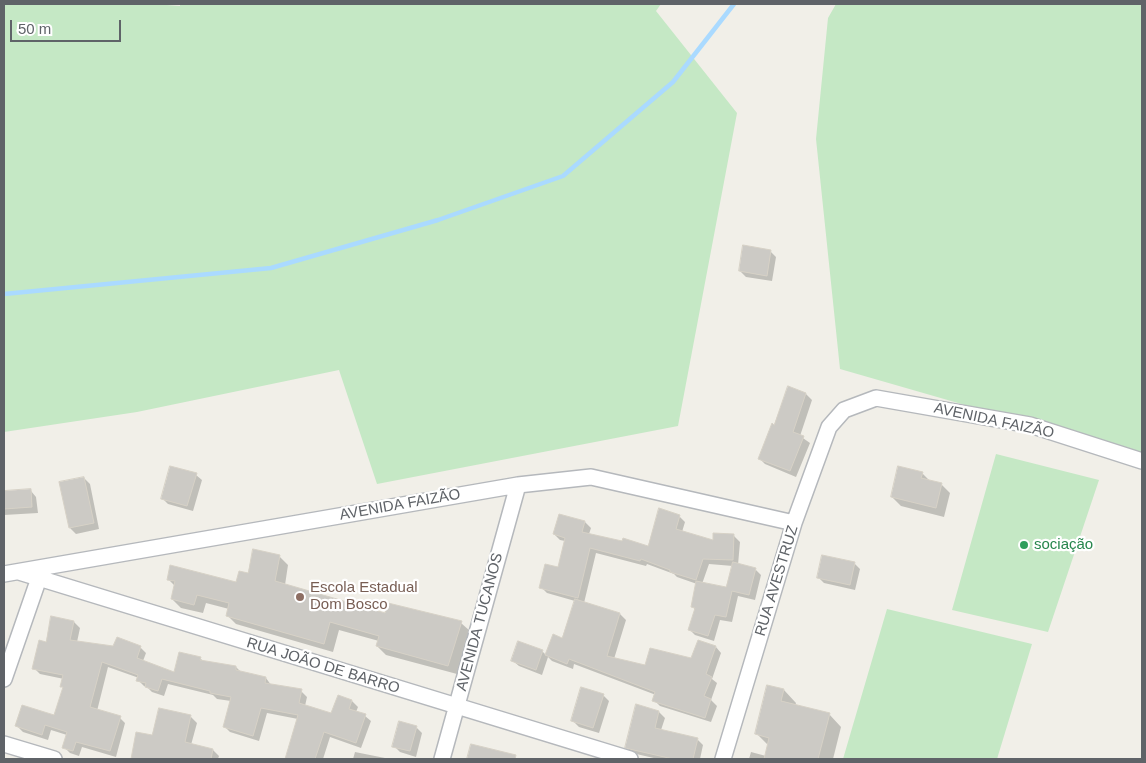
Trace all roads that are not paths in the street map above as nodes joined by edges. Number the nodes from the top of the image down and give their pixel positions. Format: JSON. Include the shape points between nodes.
{"nodes":[{"id":1,"x":844,"y":410,"type":"joint"},
{"id":2,"x":1142,"y":461,"type":"edge"},
{"id":3,"x":518,"y":485,"type":"junction"},
{"id":4,"x":794,"y":523,"type":"junction"},
{"id":5,"x":10,"y":573,"type":"edge"},
{"id":6,"x":38,"y":578,"type":"junction"},
{"id":7,"x":4,"y":679,"type":"edge"},
{"id":8,"x":456,"y":707,"type":"junction"},
{"id":9,"x":4,"y":744,"type":"edge"},
{"id":10,"x":54,"y":759,"type":"edge"},
{"id":11,"x":442,"y":759,"type":"edge"},
{"id":12,"x":630,"y":759,"type":"edge"},
{"id":13,"x":722,"y":759,"type":"edge"}],
"edges":[{"from":1,"to":2,"type":"street","name":"AVENIDA FAIZÃO","via":[[876,398],[1030,426]]},
{"from":1,"to":4,"type":"street","name":"RUA AVESTRUZ","via":[[829,427]]},
{"from":3,"to":4,"type":"street","name":"AVENIDA FAIZÃO","via":[[591,477]]},
{"from":3,"to":5,"type":"street","name":"AVENIDA FAIZÃO"},
{"from":3,"to":8,"type":"street","name":"AVENIDA TUCANOS"},
{"from":4,"to":13,"type":"street","name":"RUA AVESTRUZ"},
{"from":5,"to":6,"type":"street","name":"RUA JOÃO DE BARRO"},
{"from":6,"to":7,"type":"street"},
{"from":6,"to":8,"type":"street","name":"RUA JOÃO DE BARRO"},
{"from":8,"to":11,"type":"street","name":"AVENIDA TUCANOS"},
{"from":8,"to":12,"type":"street","name":"RUA JOÃO DE BARRO"},
{"from":9,"to":10,"type":"street"}]}
